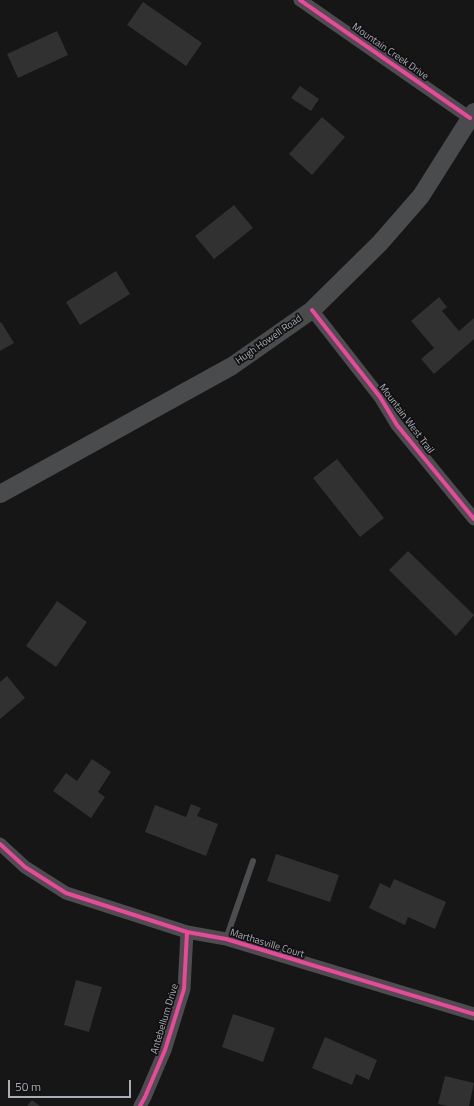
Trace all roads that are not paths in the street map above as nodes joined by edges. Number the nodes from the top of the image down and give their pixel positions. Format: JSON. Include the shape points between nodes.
{"nodes":[{"id":1,"x":300,"y":0,"type":"edge"},
{"id":2,"x":472,"y":115,"type":"edge"},
{"id":3,"x":312,"y":310,"type":"junction"},
{"id":4,"x":0,"y":494,"type":"edge"},
{"id":5,"x":474,"y":519,"type":"edge"},
{"id":6,"x":0,"y":844,"type":"edge"},
{"id":7,"x":253,"y":861,"type":"dead end"},
{"id":8,"x":187,"y":932,"type":"junction"},
{"id":9,"x":226,"y":940,"type":"junction"},
{"id":10,"x":474,"y":1014,"type":"edge"},
{"id":11,"x":140,"y":1106,"type":"edge"}],
"edges":[{"from":1,"to":2,"type":"street","name":"Mountain Creek Drive"},
{"from":2,"to":3,"type":"main road","name":"Hugh Howell Road","via":[[421,196],[380,243]]},
{"from":3,"to":4,"type":"main road","name":"Hugh Howell Road","via":[[232,366]]},
{"from":3,"to":5,"type":"street","name":"Mountain West Trail","via":[[398,425]]},
{"from":6,"to":8,"type":"street","name":"Marthasville Court","via":[[25,867],[66,893]]},
{"from":7,"to":9,"type":"lane"},
{"from":8,"to":9,"type":"street","name":"Marthasville Court"},
{"from":8,"to":11,"type":"street","name":"Antebellum Drive","via":[[184,989],[165,1050]]},
{"from":9,"to":10,"type":"street","name":"Marthasville Court"}]}
